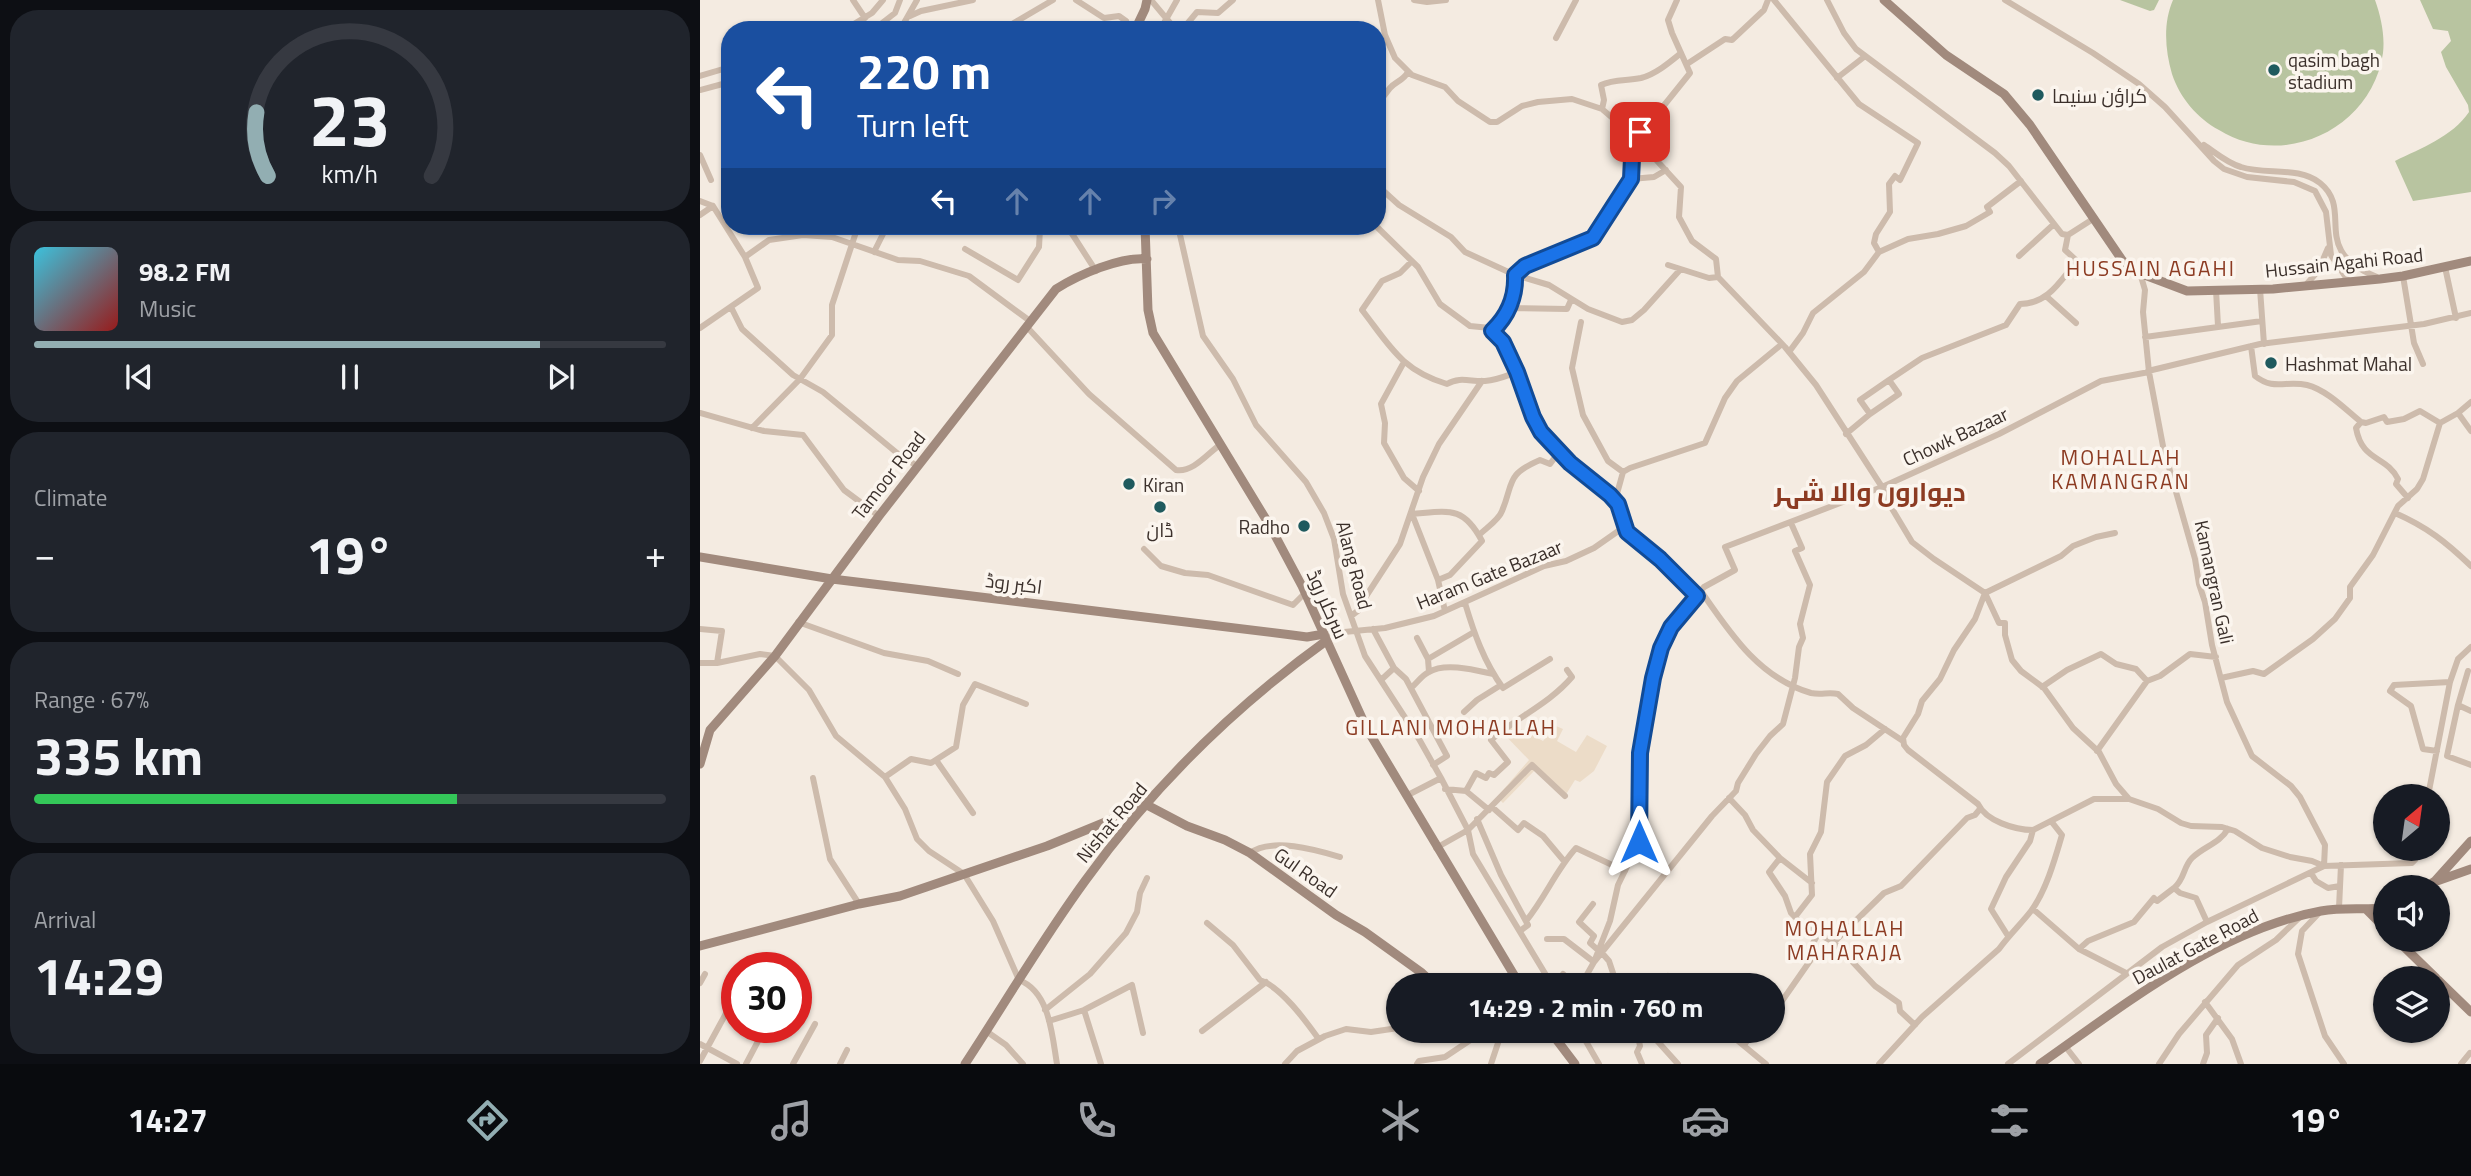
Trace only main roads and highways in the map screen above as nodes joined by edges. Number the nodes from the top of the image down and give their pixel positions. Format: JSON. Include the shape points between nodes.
{"nodes":[{"id":1,"x":1149,"y":0,"type":"edge"},
{"id":2,"x":1884,"y":0,"type":"edge"},
{"id":3,"x":1139,"y":21,"type":"edge"},
{"id":4,"x":1146,"y":235,"type":"edge"},
{"id":5,"x":1147,"y":258,"type":"junction"},
{"id":6,"x":2471,"y":261,"type":"edge"},
{"id":7,"x":700,"y":557,"type":"edge"},
{"id":8,"x":832,"y":579,"type":"junction"},
{"id":9,"x":1325,"y":637,"type":"junction"},
{"id":10,"x":700,"y":764,"type":"edge"},
{"id":11,"x":1147,"y":806,"type":"junction"},
{"id":12,"x":2471,"y":841,"type":"edge"},
{"id":13,"x":2471,"y":869,"type":"edge"},
{"id":14,"x":2440,"y":875,"type":"edge"},
{"id":15,"x":2450,"y":876,"type":"edge"},
{"id":16,"x":2366,"y":909,"type":"junction"},
{"id":17,"x":2373,"y":909,"type":"edge"},
{"id":18,"x":2373,"y":916,"type":"edge"},
{"id":19,"x":700,"y":946,"type":"edge"},
{"id":20,"x":2409,"y":952,"type":"edge"},
{"id":21,"x":2424,"y":966,"type":"edge"},
{"id":22,"x":1422,"y":973,"type":"edge"},
{"id":23,"x":1513,"y":973,"type":"edge"},
{"id":24,"x":2450,"y":992,"type":"edge"},
{"id":25,"x":2471,"y":1012,"type":"edge"},
{"id":26,"x":1559,"y":1043,"type":"edge"},
{"id":27,"x":965,"y":1064,"type":"edge"},
{"id":28,"x":1575,"y":1064,"type":"edge"},
{"id":29,"x":2040,"y":1064,"type":"edge"}],
"edges":[{"from":1,"to":3,"type":"main road"},
{"from":2,"to":6,"type":"main road","name":"Hussain Agahi Road","via":[[1945,55],[2004,94],[2122,260],[2140,273],[2187,291],[2260,289],[2403,276]]},
{"from":4,"to":5,"type":"main road","name":"سرکلر روڈ"},
{"from":5,"to":8,"type":"main road","name":"Tamoor Road","via":[[1133,258],[1071,279],[1056,289]]},
{"from":5,"to":9,"type":"main road","name":"سرکلر روڈ","via":[[1153,333],[1270,526]]},
{"from":7,"to":8,"type":"main road","name":"اکبر روڈ"},
{"from":8,"to":9,"type":"main road","name":"اکبر روڈ"},
{"from":8,"to":10,"type":"main road","name":"Tamoor Road","via":[[775,656],[710,730]]},
{"from":9,"to":11,"type":"main road","name":"Nishat Road","via":[[1208,738]]},
{"from":9,"to":23,"type":"main road","name":"سرکلر روڈ","via":[[1367,729]]},
{"from":11,"to":19,"type":"main road","via":[[900,896]]},
{"from":11,"to":22,"type":"main road","name":"Gul Road","via":[[1250,853]]},
{"from":11,"to":27,"type":"main road","name":"Nishat Road","via":[[1085,881]]},
{"from":12,"to":14,"type":"main road"},
{"from":13,"to":15,"type":"main road"},
{"from":16,"to":17,"type":"main road","name":"Daulat Gate Road"},
{"from":16,"to":18,"type":"main road"},
{"from":16,"to":29,"type":"main road","name":"Daulat Gate Road","via":[[2321,911],[2253,932],[2142,993]]},
{"from":20,"to":21,"type":"main road"},
{"from":24,"to":25,"type":"main road"},
{"from":26,"to":28,"type":"main road"}]}
